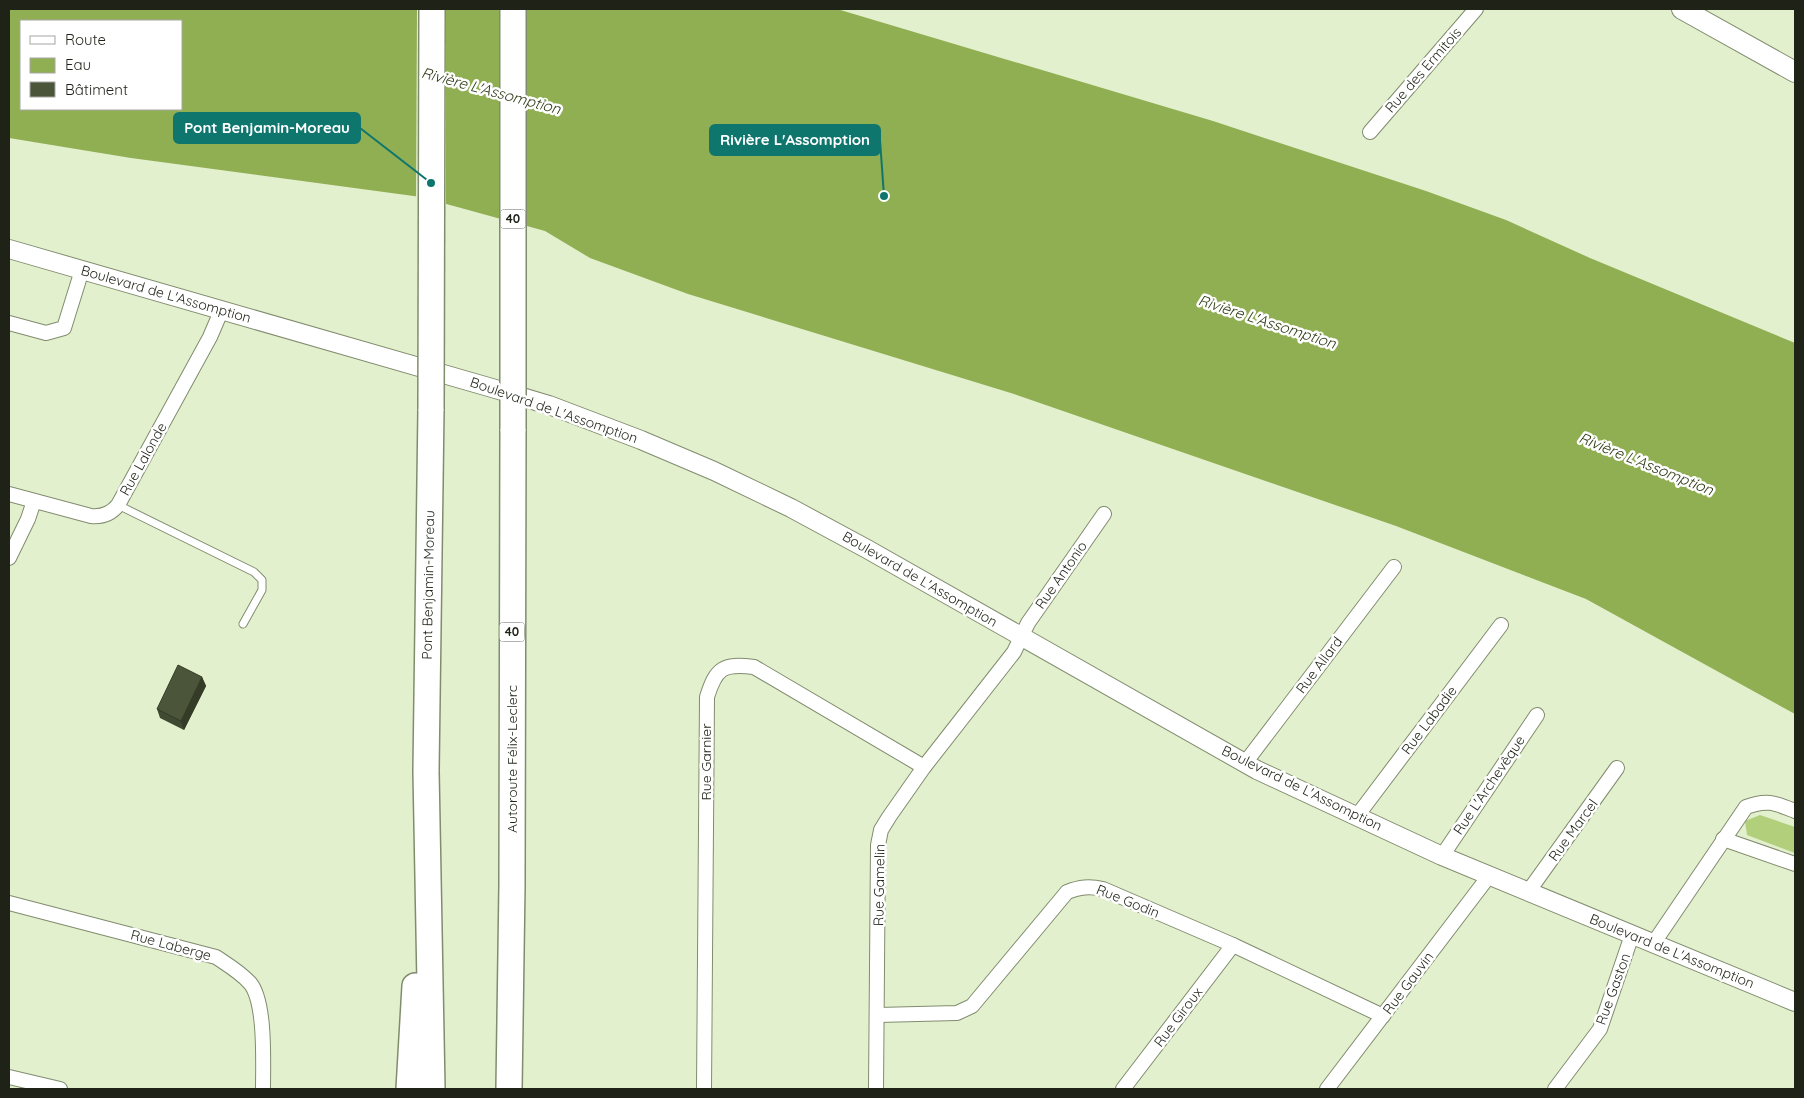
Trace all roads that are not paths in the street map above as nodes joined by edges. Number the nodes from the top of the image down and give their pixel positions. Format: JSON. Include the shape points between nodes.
{"nodes":[{"id":1,"x":432,"y":9,"type":"edge"},
{"id":2,"x":513,"y":9,"type":"edge"},
{"id":3,"x":1476,"y":9,"type":"edge"},
{"id":4,"x":1682,"y":9,"type":"edge"},
{"id":5,"x":1795,"y":72,"type":"edge"},
{"id":6,"x":1370,"y":132,"type":"dead end"},
{"id":7,"x":9,"y":249,"type":"edge"},
{"id":8,"x":82,"y":270,"type":"junction"},
{"id":9,"x":222,"y":310,"type":"junction"},
{"id":10,"x":9,"y":323,"type":"edge"},
{"id":11,"x":9,"y":494,"type":"edge"},
{"id":12,"x":34,"y":501,"type":"junction"},
{"id":13,"x":118,"y":505,"type":"junction"},
{"id":14,"x":1104,"y":514,"type":"dead end"},
{"id":15,"x":9,"y":558,"type":"edge"},
{"id":16,"x":1394,"y":567,"type":"dead end"},
{"id":17,"x":242,"y":624,"type":"dead end"},
{"id":18,"x":1501,"y":624,"type":"dead end"},
{"id":19,"x":1021,"y":637,"type":"junction"},
{"id":20,"x":1537,"y":715,"type":"dead end"},
{"id":21,"x":1245,"y":763,"type":"junction"},
{"id":22,"x":924,"y":767,"type":"junction"},
{"id":23,"x":1617,"y":768,"type":"dead end"},
{"id":24,"x":426,"y":771,"type":"junction"},
{"id":25,"x":1795,"y":811,"type":"edge"},
{"id":26,"x":1357,"y":816,"type":"junction"},
{"id":27,"x":1723,"y":839,"type":"junction"},
{"id":28,"x":1442,"y":856,"type":"junction"},
{"id":29,"x":1795,"y":864,"type":"edge"},
{"id":30,"x":1489,"y":876,"type":"junction"},
{"id":31,"x":512,"y":885,"type":"junction"},
{"id":32,"x":1528,"y":892,"type":"junction"},
{"id":33,"x":9,"y":903,"type":"edge"},
{"id":34,"x":1632,"y":935,"type":"junction"},
{"id":35,"x":1652,"y":944,"type":"junction"},
{"id":36,"x":1233,"y":945,"type":"junction"},
{"id":37,"x":1795,"y":1002,"type":"edge"},
{"id":38,"x":878,"y":1015,"type":"junction"},
{"id":39,"x":1383,"y":1016,"type":"junction"},
{"id":40,"x":9,"y":1077,"type":"edge"},
{"id":41,"x":60,"y":1089,"type":"edge"},
{"id":42,"x":263,"y":1089,"type":"edge"},
{"id":43,"x":409,"y":1089,"type":"edge"},
{"id":44,"x":432,"y":1089,"type":"edge"},
{"id":45,"x":509,"y":1089,"type":"edge"},
{"id":46,"x":521,"y":1089,"type":"edge"},
{"id":47,"x":704,"y":1089,"type":"edge"},
{"id":48,"x":876,"y":1089,"type":"edge"},
{"id":49,"x":1123,"y":1089,"type":"edge"},
{"id":50,"x":1327,"y":1089,"type":"edge"},
{"id":51,"x":1555,"y":1089,"type":"edge"}],
"edges":[{"from":1,"to":24,"type":"highway","name":"Pont Benjamin-Moreau","bridge":true},
{"from":2,"to":31,"type":"highway","name":"Autoroute Félix-Leclerc","number":"40","bridge":true},
{"from":3,"to":6,"type":"street","name":"Rue des Ermitois"},
{"from":4,"to":5,"type":"main road"},
{"from":7,"to":8,"type":"street","name":"Boulevard de L'Assomption"},
{"from":8,"to":9,"type":"street","name":"Boulevard de L'Assomption"},
{"from":8,"to":10,"type":"street","via":[[64,328],[46,332]]},
{"from":9,"to":13,"type":"street","name":"Rue Lalonde"},
{"from":9,"to":19,"type":"street","name":"Boulevard de L'Assomption","via":[[502,390],[642,440],[804,515]]},
{"from":11,"to":12,"type":"street","name":"Rue Lalonde"},
{"from":12,"to":13,"type":"street","name":"Rue Lalonde","via":[[91,516],[109,513]]},
{"from":12,"to":15,"type":"street"},
{"from":13,"to":17,"type":"lane","via":[[254,572],[262,580],[262,590]]},
{"from":14,"to":19,"type":"street","name":"Rue Antonio","via":[[1038,607]]},
{"from":16,"to":21,"type":"street","name":"Rue Allard"},
{"from":18,"to":26,"type":"street","name":"Rue Labadie"},
{"from":19,"to":21,"type":"street","name":"Boulevard de L'Assomption"},
{"from":19,"to":22,"type":"street","name":"Rue Gamelin","via":[[1014,652]]},
{"from":20,"to":28,"type":"street","name":"Rue L'Archevêque"},
{"from":21,"to":26,"type":"street","name":"Boulevard de L'Assomption"},
{"from":22,"to":38,"type":"street","name":"Rue Gamelin","via":[[881,830],[878,845]]},
{"from":22,"to":47,"type":"street","name":"Rue Garnier","via":[[754,668],[737,665],[725,668],[713,678],[707,697]]},
{"from":23,"to":32,"type":"street","name":"Rue Marcel"},
{"from":24,"to":43,"type":"highway"},
{"from":24,"to":44,"type":"highway"},
{"from":25,"to":27,"type":"street","via":[[1769,802],[1758,802],[1746,807]]},
{"from":26,"to":28,"type":"street","name":"Boulevard de L'Assomption"},
{"from":27,"to":29,"type":"street"},
{"from":27,"to":35,"type":"street"},
{"from":28,"to":30,"type":"street","name":"Boulevard de L'Assomption"},
{"from":30,"to":32,"type":"street","name":"Boulevard de L'Assomption"},
{"from":30,"to":39,"type":"street","name":"Rue Gauvin"},
{"from":31,"to":45,"type":"highway","name":"Autoroute Félix-Leclerc","number":"40"},
{"from":31,"to":46,"type":"highway"},
{"from":32,"to":34,"type":"street","name":"Boulevard de L'Assomption"},
{"from":33,"to":42,"type":"street","name":"Rue Laberge","via":[[216,957],[234,968],[251,984],[258,1003],[263,1031]]},
{"from":34,"to":35,"type":"street","name":"Boulevard de L'Assomption"},
{"from":34,"to":51,"type":"street","name":"Rue Gaston","via":[[1600,1029]]},
{"from":35,"to":37,"type":"street","name":"Boulevard de L'Assomption"},
{"from":36,"to":38,"type":"street","name":"Rue Godin","via":[[1103,889],[1080,887],[1067,892],[972,1006],[957,1013]]},
{"from":36,"to":39,"type":"street","name":"Rue Godin"},
{"from":36,"to":49,"type":"street","name":"Rue Giroux"},
{"from":38,"to":48,"type":"street","name":"Rue Gamelin"},
{"from":39,"to":50,"type":"street","name":"Rue Gauvin"},
{"from":40,"to":41,"type":"street"}]}
